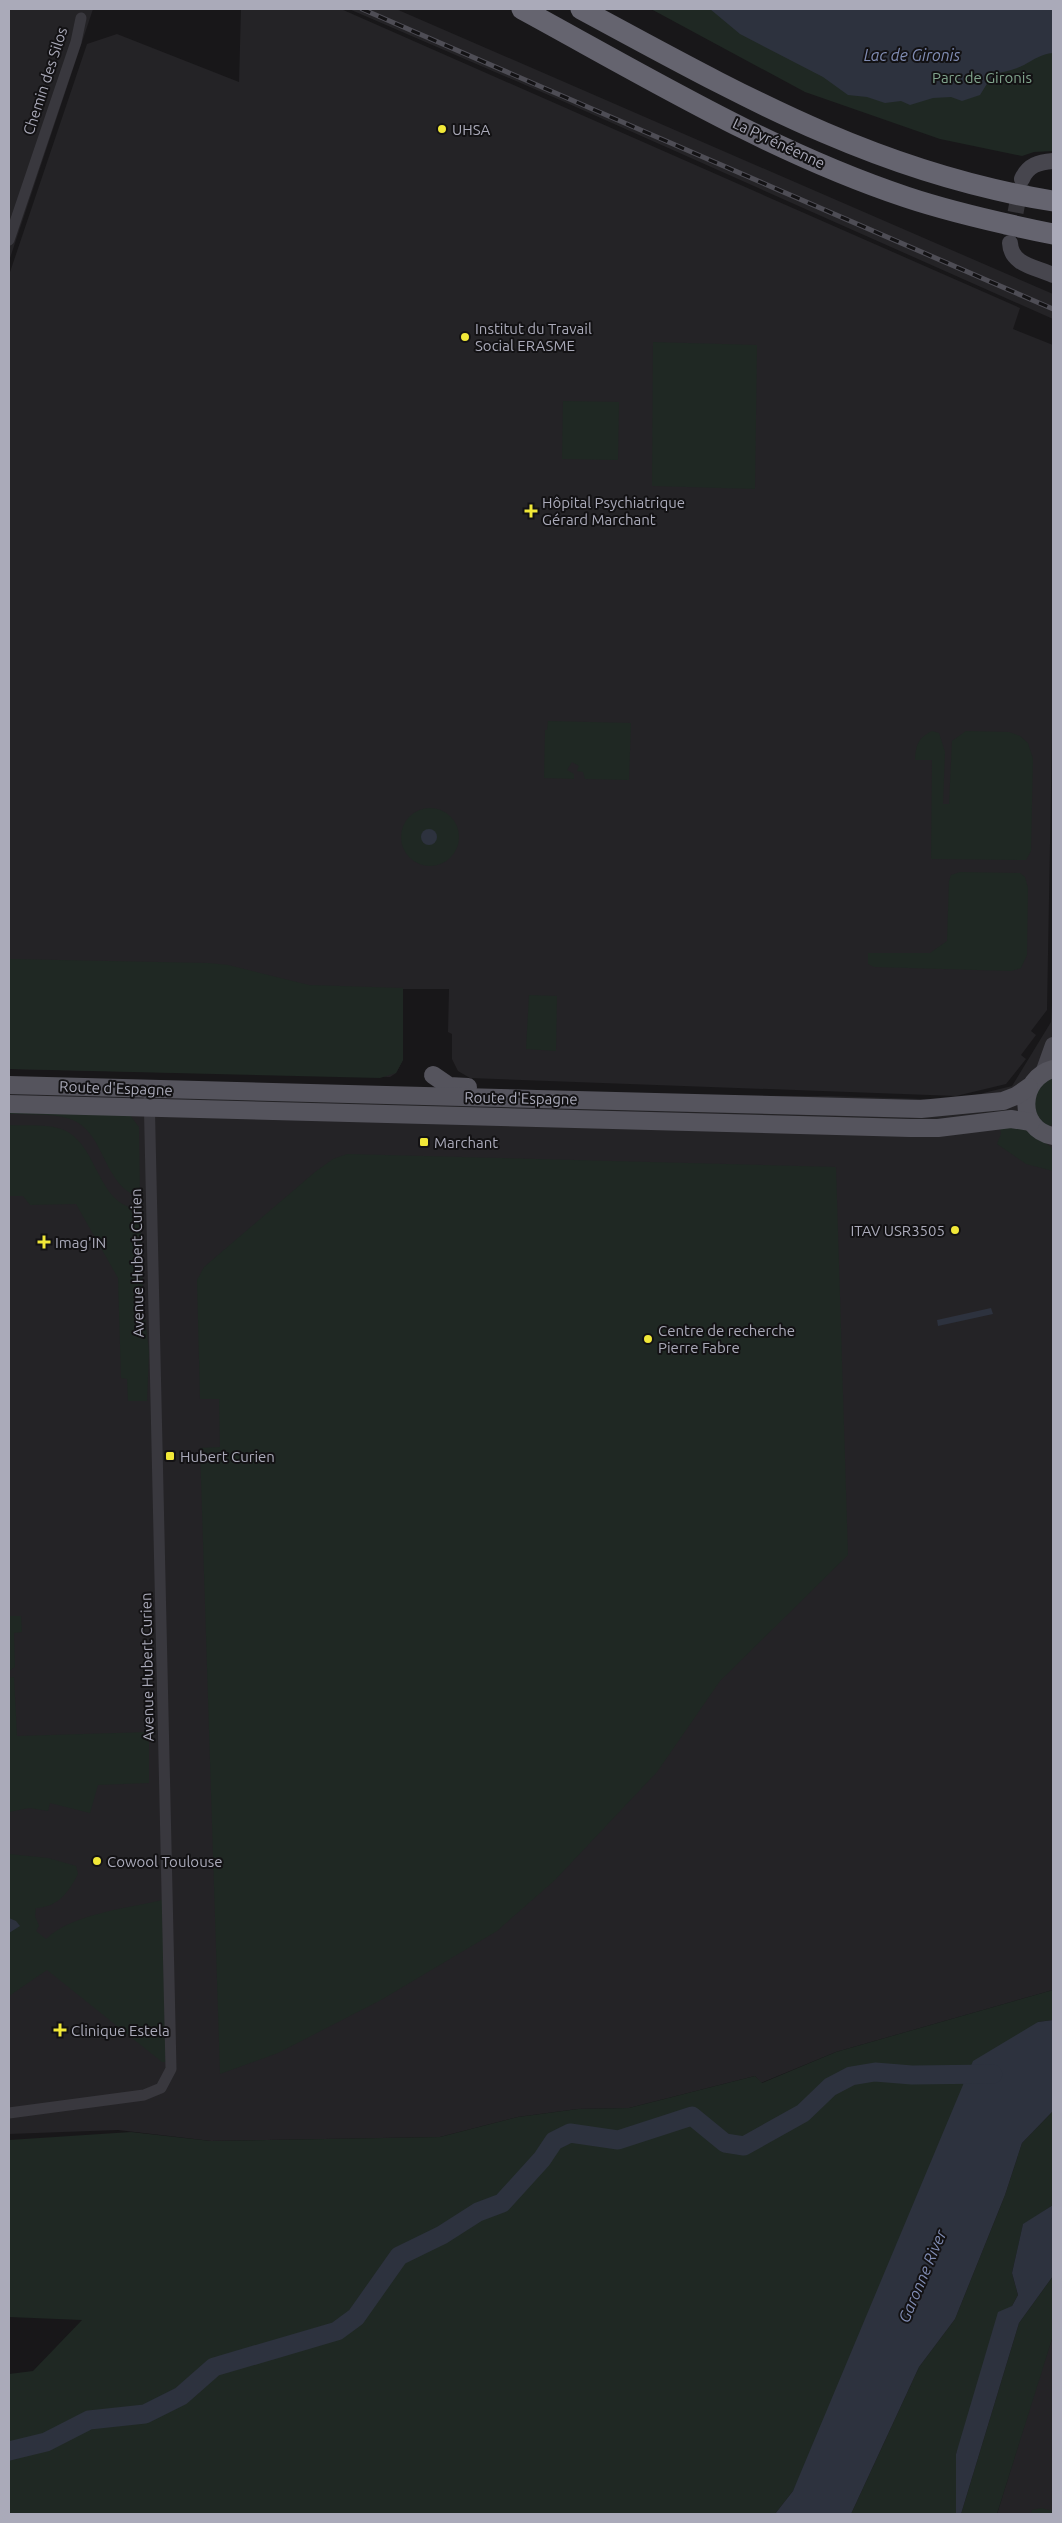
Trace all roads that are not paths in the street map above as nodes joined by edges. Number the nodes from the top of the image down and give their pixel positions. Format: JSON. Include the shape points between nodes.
{"nodes":[{"id":1,"x":522,"y":9,"type":"edge"},
{"id":2,"x":581,"y":9,"type":"edge"},
{"id":3,"x":81,"y":18,"type":"dead end"},
{"id":4,"x":1053,"y":161,"type":"edge"},
{"id":5,"x":1022,"y":179,"type":"tunnel mouth"},
{"id":6,"x":1053,"y":201,"type":"edge"},
{"id":7,"x":1053,"y":234,"type":"edge"},
{"id":8,"x":9,"y":240,"type":"edge"},
{"id":9,"x":1010,"y":243,"type":"tunnel mouth"},
{"id":10,"x":1053,"y":274,"type":"edge"},
{"id":11,"x":1053,"y":1045,"type":"edge"},
{"id":12,"x":1048,"y":1071,"type":"edge"},
{"id":13,"x":433,"y":1075,"type":"dead end"},
{"id":14,"x":9,"y":1085,"type":"edge"},
{"id":15,"x":1029,"y":1087,"type":"junction"},
{"id":16,"x":149,"y":1089,"type":"junction"},
{"id":17,"x":545,"y":1098,"type":"junction"},
{"id":18,"x":9,"y":1104,"type":"edge"},
{"id":19,"x":148,"y":1108,"type":"junction"},
{"id":20,"x":1031,"y":1122,"type":"junction"},
{"id":21,"x":1053,"y":1136,"type":"edge"},
{"id":22,"x":9,"y":2113,"type":"edge"}],
"edges":[{"from":1,"to":7,"type":"highway","name":"La Pyrénéenne","via":[[694,102],[837,170],[953,210]]},
{"from":2,"to":6,"type":"highway","name":"La Pyrénéenne","via":[[784,117],[841,141],[915,169]]},
{"from":3,"to":8,"type":"street","name":"Chemin des Silos","via":[[76,42]]},
{"from":4,"to":5,"type":"street","via":[[1035,164]]},
{"from":9,"to":10,"type":"street","via":[[1010,251],[1019,261]]},
{"from":11,"to":12,"type":"street"},
{"from":12,"to":15,"type":"main road","name":"Route d'Espagne"},
{"from":13,"to":17,"type":"main road","via":[[449,1086],[498,1089]]},
{"from":14,"to":16,"type":"main road","name":"Route d'Espagne"},
{"from":15,"to":17,"type":"main road","name":"Route d'Espagne","via":[[1003,1101],[921,1109]]},
{"from":15,"to":20,"type":"main road","via":[[1025,1101]]},
{"from":16,"to":17,"type":"main road","name":"Route d'Espagne"},
{"from":16,"to":19,"type":"street","name":"Avenue Hubert Curien"},
{"from":18,"to":19,"type":"main road","name":"Route d'Espagne"},
{"from":19,"to":20,"type":"main road","name":"Route d'Espagne","via":[[910,1128],[1011,1120]]},
{"from":19,"to":22,"type":"street","name":"Avenue Hubert Curien","via":[[171,2068],[161,2088],[144,2095]]},
{"from":20,"to":21,"type":"main road"}]}
